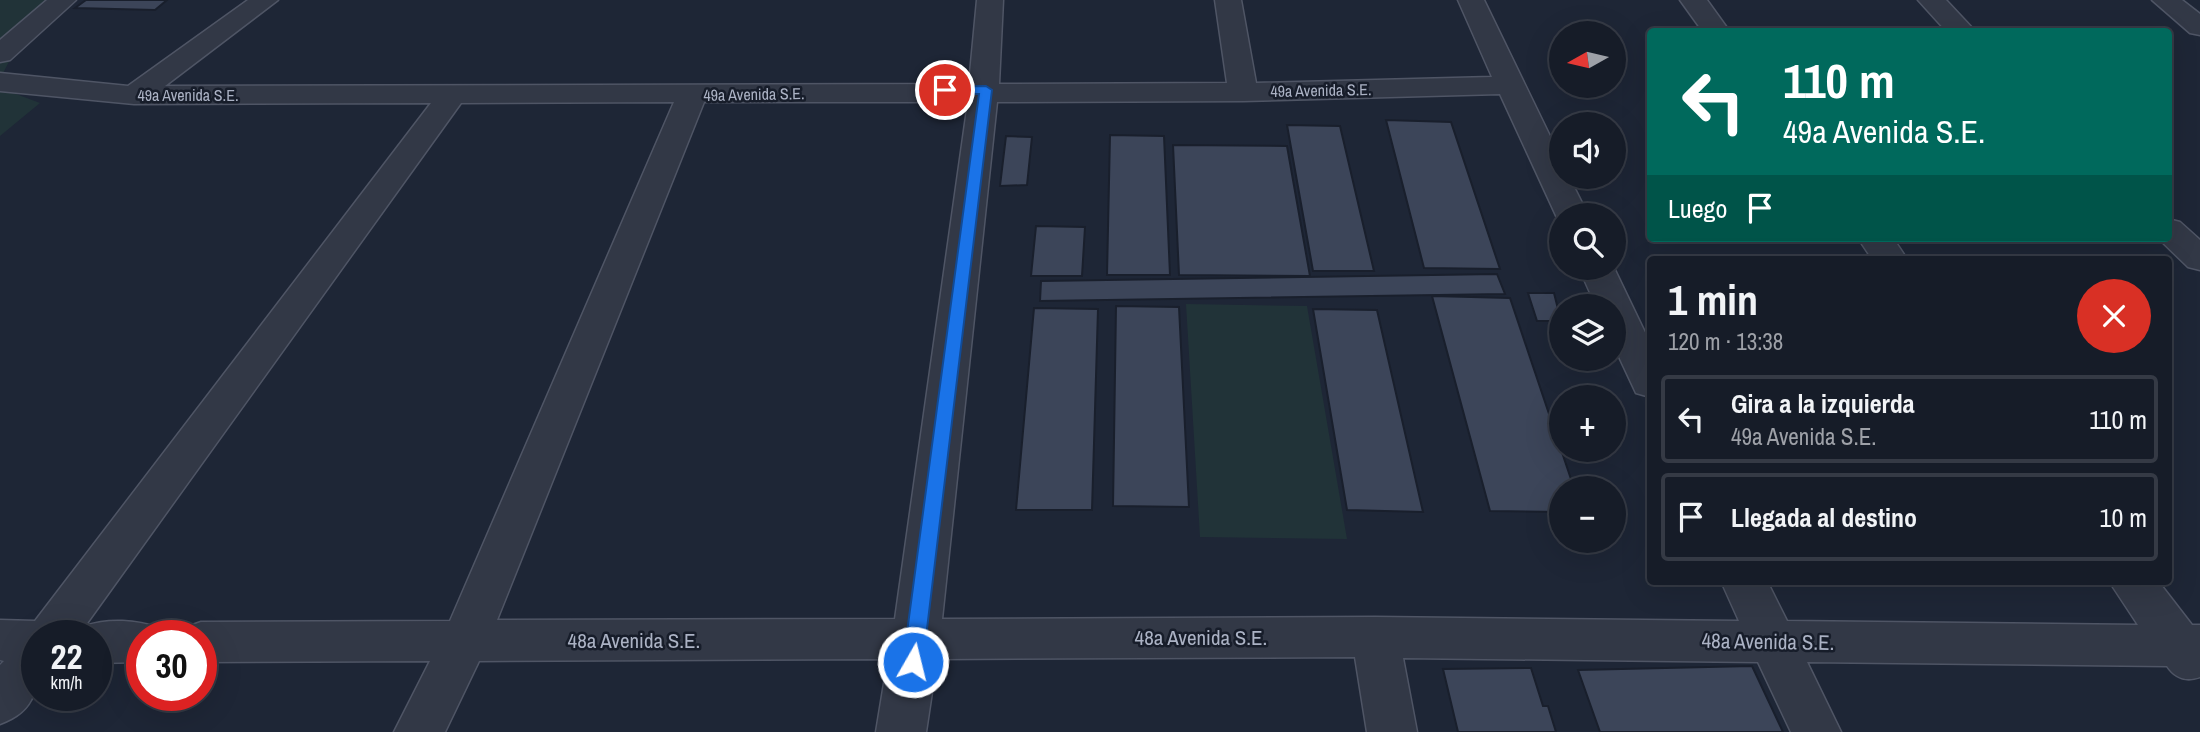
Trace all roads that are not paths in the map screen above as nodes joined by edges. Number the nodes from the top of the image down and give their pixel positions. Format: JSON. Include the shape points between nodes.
{"nodes":[{"id":1,"x":63,"y":0,"type":"edge"},
{"id":2,"x":265,"y":0,"type":"edge"},
{"id":3,"x":990,"y":0,"type":"edge"},
{"id":4,"x":1228,"y":0,"type":"edge"},
{"id":5,"x":1471,"y":0,"type":"edge"},
{"id":6,"x":1693,"y":0,"type":"edge"},
{"id":7,"x":1931,"y":0,"type":"edge"},
{"id":8,"x":2165,"y":0,"type":"edge"},
{"id":9,"x":2200,"y":27,"type":"edge"},
{"id":10,"x":1714,"y":28,"type":"edge"},
{"id":11,"x":1960,"y":28,"type":"edge"},
{"id":12,"x":0,"y":54,"type":"edge"},
{"id":13,"x":0,"y":82,"type":"edge"},
{"id":14,"x":1510,"y":85,"type":"junction"},
{"id":15,"x":986,"y":90,"type":"junction"},
{"id":16,"x":1243,"y":92,"type":"junction"},
{"id":17,"x":453,"y":94,"type":"junction"},
{"id":18,"x":134,"y":95,"type":"junction"},
{"id":19,"x":692,"y":95,"type":"junction"},
{"id":20,"x":1565,"y":203,"type":"edge"},
{"id":21,"x":2172,"y":233,"type":"edge"},
{"id":22,"x":1878,"y":242,"type":"edge"},
{"id":23,"x":1889,"y":256,"type":"edge"},
{"id":24,"x":2200,"y":259,"type":"edge"},
{"id":25,"x":1602,"y":280,"type":"edge"},
{"id":26,"x":1647,"y":377,"type":"edge"},
{"id":27,"x":1746,"y":585,"type":"edge"},
{"id":28,"x":2135,"y":585,"type":"edge"},
{"id":29,"x":63,"y":620,"type":"edge"},
{"id":30,"x":1375,"y":637,"type":"junction"},
{"id":31,"x":916,"y":638,"type":"junction"},
{"id":32,"x":0,"y":640,"type":"edge"},
{"id":33,"x":21,"y":641,"type":"edge"},
{"id":34,"x":217,"y":642,"type":"edge"},
{"id":35,"x":464,"y":642,"type":"junction"},
{"id":36,"x":1773,"y":643,"type":"junction"},
{"id":37,"x":2193,"y":655,"type":"edge"},
{"id":38,"x":21,"y":676,"type":"edge"},
{"id":39,"x":0,"y":702,"type":"edge"},
{"id":40,"x":419,"y":732,"type":"edge"},
{"id":41,"x":901,"y":732,"type":"edge"},
{"id":42,"x":1392,"y":732,"type":"edge"},
{"id":43,"x":1816,"y":732,"type":"edge"}],
"edges":[{"from":1,"to":12,"type":"street"},
{"from":2,"to":18,"type":"street"},
{"from":3,"to":15,"type":"street"},
{"from":4,"to":16,"type":"street"},
{"from":5,"to":14,"type":"street"},
{"from":6,"to":10,"type":"street"},
{"from":7,"to":11,"type":"street"},
{"from":8,"to":9,"type":"street"},
{"from":13,"to":18,"type":"street","name":"49a Avenida S.E."},
{"from":14,"to":16,"type":"street","name":"49a Avenida S.E."},
{"from":14,"to":20,"type":"street"},
{"from":15,"to":16,"type":"street","name":"49a Avenida S.E."},
{"from":15,"to":19,"type":"street","name":"49a Avenida S.E."},
{"from":15,"to":31,"type":"street"},
{"from":17,"to":18,"type":"street","name":"49a Avenida S.E."},
{"from":17,"to":19,"type":"street","name":"49a Avenida S.E."},
{"from":17,"to":29,"type":"street"},
{"from":19,"to":35,"type":"street"},
{"from":21,"to":24,"type":"street"},
{"from":22,"to":23,"type":"street"},
{"from":25,"to":26,"type":"street"},
{"from":27,"to":36,"type":"street"},
{"from":28,"to":37,"type":"street"},
{"from":30,"to":31,"type":"street","name":"48a Avenida S.E."},
{"from":30,"to":36,"type":"street","name":"48a Avenida S.E."},
{"from":30,"to":42,"type":"street"},
{"from":31,"to":35,"type":"street","name":"48a Avenida S.E."},
{"from":31,"to":41,"type":"street"},
{"from":32,"to":33,"type":"street"},
{"from":34,"to":35,"type":"street","name":"48a Avenida S.E."},
{"from":35,"to":40,"type":"street"},
{"from":36,"to":37,"type":"street","name":"48a Avenida S.E."},
{"from":36,"to":43,"type":"street"},
{"from":38,"to":39,"type":"street"}]}
